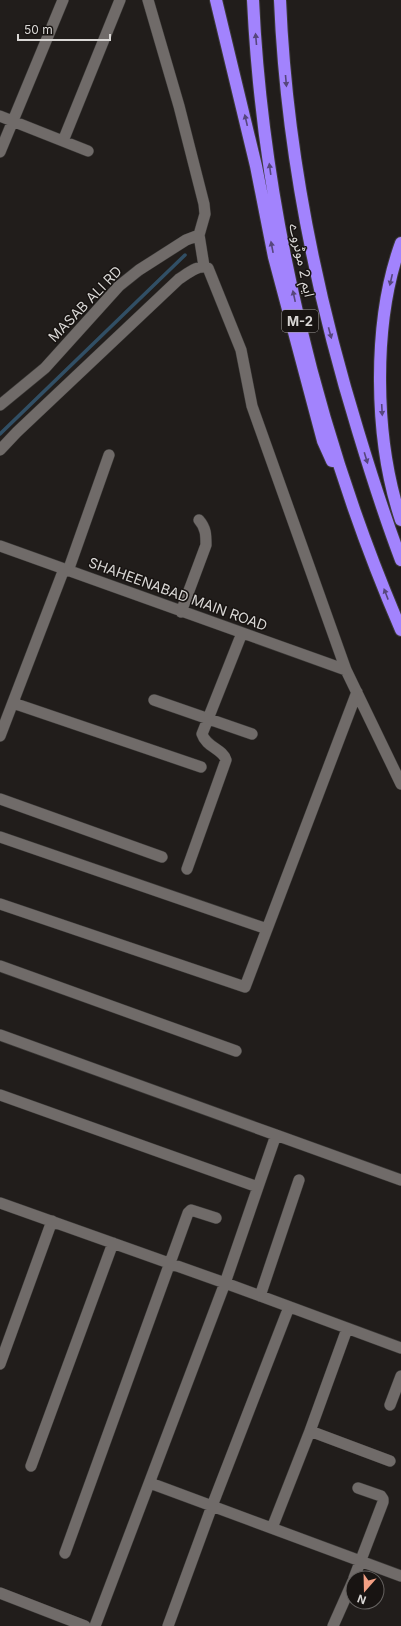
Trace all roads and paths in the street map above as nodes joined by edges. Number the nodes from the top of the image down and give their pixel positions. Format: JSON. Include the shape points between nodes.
{"nodes":[{"id":1,"x":63,"y":0,"type":"edge"},
{"id":2,"x":120,"y":0,"type":"edge"},
{"id":3,"x":148,"y":0,"type":"edge"},
{"id":4,"x":216,"y":0,"type":"edge"},
{"id":5,"x":253,"y":0,"type":"edge"},
{"id":6,"x":280,"y":0,"type":"edge"},
{"id":7,"x":0,"y":116,"type":"edge"},
{"id":8,"x":13,"y":121,"type":"junction"},
{"id":9,"x":63,"y":141,"type":"junction"},
{"id":10,"x":88,"y":151,"type":"dead end"},
{"id":11,"x":0,"y":152,"type":"edge"},
{"id":12,"x":199,"y":235,"type":"junction"},
{"id":13,"x":401,"y":243,"type":"edge"},
{"id":14,"x":204,"y":266,"type":"junction"},
{"id":15,"x":0,"y":406,"type":"edge"},
{"id":16,"x":0,"y":450,"type":"edge"},
{"id":17,"x":109,"y":454,"type":"dead end"},
{"id":18,"x":199,"y":520,"type":"dead end"},
{"id":19,"x":401,"y":520,"type":"edge"},
{"id":20,"x":365,"y":537,"type":"junction"},
{"id":21,"x":0,"y":546,"type":"edge"},
{"id":22,"x":401,"y":560,"type":"edge"},
{"id":23,"x":66,"y":570,"type":"junction"},
{"id":24,"x":182,"y":612,"type":"junction"},
{"id":25,"x":401,"y":630,"type":"edge"},
{"id":26,"x":242,"y":633,"type":"junction"},
{"id":27,"x":346,"y":670,"type":"junction"},
{"id":28,"x":357,"y":692,"type":"junction"},
{"id":29,"x":154,"y":700,"type":"dead end"},
{"id":30,"x":13,"y":703,"type":"junction"},
{"id":31,"x":207,"y":719,"type":"junction"},
{"id":32,"x":252,"y":734,"type":"dead end"},
{"id":33,"x":0,"y":736,"type":"edge"},
{"id":34,"x":200,"y":767,"type":"dead end"},
{"id":35,"x":401,"y":784,"type":"edge"},
{"id":36,"x":0,"y":798,"type":"edge"},
{"id":37,"x":0,"y":836,"type":"edge"},
{"id":38,"x":162,"y":857,"type":"dead end"},
{"id":39,"x":187,"y":869,"type":"dead end"},
{"id":40,"x":0,"y":904,"type":"edge"},
{"id":41,"x":267,"y":929,"type":"junction"},
{"id":42,"x":0,"y":966,"type":"edge"},
{"id":43,"x":0,"y":1034,"type":"edge"},
{"id":44,"x":236,"y":1051,"type":"dead end"},
{"id":45,"x":0,"y":1095,"type":"edge"},
{"id":46,"x":276,"y":1135,"type":"junction"},
{"id":47,"x":299,"y":1180,"type":"dead end"},
{"id":48,"x":401,"y":1180,"type":"edge"},
{"id":49,"x":258,"y":1187,"type":"junction"},
{"id":50,"x":0,"y":1203,"type":"edge"},
{"id":51,"x":216,"y":1218,"type":"dead end"},
{"id":52,"x":52,"y":1221,"type":"junction"},
{"id":53,"x":113,"y":1243,"type":"junction"},
{"id":54,"x":169,"y":1263,"type":"junction"},
{"id":55,"x":225,"y":1283,"type":"junction"},
{"id":56,"x":260,"y":1296,"type":"junction"},
{"id":57,"x":289,"y":1307,"type":"junction"},
{"id":58,"x":347,"y":1329,"type":"junction"},
{"id":59,"x":401,"y":1348,"type":"edge"},
{"id":60,"x":0,"y":1364,"type":"edge"},
{"id":61,"x":401,"y":1376,"type":"edge"},
{"id":62,"x":390,"y":1405,"type":"dead end"},
{"id":63,"x":310,"y":1431,"type":"junction"},
{"id":64,"x":390,"y":1462,"type":"dead end"},
{"id":65,"x":32,"y":1466,"type":"dead end"},
{"id":66,"x":150,"y":1483,"type":"junction"},
{"id":67,"x":358,"y":1488,"type":"dead end"},
{"id":68,"x":212,"y":1506,"type":"junction"},
{"id":69,"x":272,"y":1528,"type":"junction"},
{"id":70,"x":65,"y":1553,"type":"dead end"},
{"id":71,"x":361,"y":1560,"type":"junction"},
{"id":72,"x":357,"y":1570,"type":"edge"},
{"id":73,"x":401,"y":1576,"type":"edge"},
{"id":74,"x":0,"y":1593,"type":"edge"},
{"id":75,"x":345,"y":1599,"type":"edge"},
{"id":76,"x":85,"y":1626,"type":"edge"},
{"id":77,"x":96,"y":1626,"type":"edge"},
{"id":78,"x":168,"y":1626,"type":"edge"},
{"id":79,"x":333,"y":1626,"type":"edge"}],
"edges":[{"from":1,"to":8,"type":"street"},
{"from":2,"to":9,"type":"street"},
{"from":3,"to":12,"type":"street","via":[[204,204],[205,214]]},
{"from":20,"to":4,"type":"highway","one_way":true,"via":[[323,441],[274,257],[256,166]]},
{"from":20,"to":5,"type":"highway","name":"ایم 2 موٹروے","number":"M-2","one_way":true,"via":[[321,402],[303,335],[277,212],[260,93]]},
{"from":6,"to":22,"type":"highway","name":"ایم 2 موٹروے","number":"M-2","one_way":true,"via":[[294,147],[314,262],[348,400]]},
{"from":7,"to":8,"type":"street"},
{"from":8,"to":9,"type":"street"},
{"from":8,"to":11,"type":"street"},
{"from":9,"to":10,"type":"street"},
{"from":12,"to":14,"type":"street"},
{"from":12,"to":15,"type":"street","name":"MASAB ALI RD","via":[[186,240],[119,286],[45,368]]},
{"from":13,"to":19,"type":"highway","one_way":true,"via":[[385,309],[381,368],[382,415],[387,460]]},
{"from":14,"to":16,"type":"street","via":[[179,279]]},
{"from":14,"to":27,"type":"street","via":[[213,276],[241,350],[252,406]]},
{"from":17,"to":23,"type":"street"},
{"from":18,"to":24,"type":"street","via":[[204,525],[206,545]]},
{"from":25,"to":20,"type":"highway","name":"ایم 2 موٹروے","number":"M-2","one_way":true},
{"from":21,"to":23,"type":"street","name":"SHAHEENABAD MAIN ROAD"},
{"from":23,"to":24,"type":"street","name":"SHAHEENABAD MAIN ROAD"},
{"from":23,"to":30,"type":"street"},
{"from":24,"to":26,"type":"street","name":"SHAHEENABAD MAIN ROAD"},
{"from":26,"to":27,"type":"street","name":"SHAHEENABAD MAIN ROAD"},
{"from":26,"to":31,"type":"street"},
{"from":27,"to":28,"type":"street"},
{"from":28,"to":35,"type":"street"},
{"from":28,"to":41,"type":"street"},
{"from":29,"to":31,"type":"street"},
{"from":30,"to":33,"type":"street"},
{"from":30,"to":34,"type":"street"},
{"from":31,"to":32,"type":"street"},
{"from":31,"to":39,"type":"street","via":[[202,734],[204,739],[226,760]]},
{"from":36,"to":38,"type":"street"},
{"from":37,"to":41,"type":"street"},
{"from":40,"to":41,"type":"street","via":[[245,987]]},
{"from":42,"to":44,"type":"street"},
{"from":43,"to":46,"type":"street"},
{"from":45,"to":49,"type":"street"},
{"from":46,"to":48,"type":"street"},
{"from":46,"to":49,"type":"street"},
{"from":47,"to":56,"type":"street"},
{"from":49,"to":55,"type":"street"},
{"from":50,"to":52,"type":"street"},
{"from":51,"to":54,"type":"street","via":[[191,1210]]},
{"from":52,"to":53,"type":"street"},
{"from":52,"to":60,"type":"street"},
{"from":53,"to":54,"type":"street"},
{"from":53,"to":65,"type":"street"},
{"from":54,"to":55,"type":"street"},
{"from":54,"to":70,"type":"street"},
{"from":55,"to":56,"type":"street"},
{"from":55,"to":66,"type":"street"},
{"from":56,"to":57,"type":"street"},
{"from":57,"to":58,"type":"street"},
{"from":57,"to":68,"type":"street"},
{"from":58,"to":59,"type":"street"},
{"from":58,"to":63,"type":"street"},
{"from":61,"to":62,"type":"street"},
{"from":63,"to":64,"type":"street"},
{"from":63,"to":69,"type":"street"},
{"from":66,"to":68,"type":"street"},
{"from":66,"to":77,"type":"street"},
{"from":67,"to":71,"type":"street","via":[[383,1499]]},
{"from":68,"to":69,"type":"street"},
{"from":68,"to":78,"type":"street"},
{"from":69,"to":71,"type":"street"},
{"from":71,"to":72,"type":"street"},
{"from":71,"to":73,"type":"street"},
{"from":74,"to":76,"type":"street"},
{"from":75,"to":79,"type":"street"}]}
